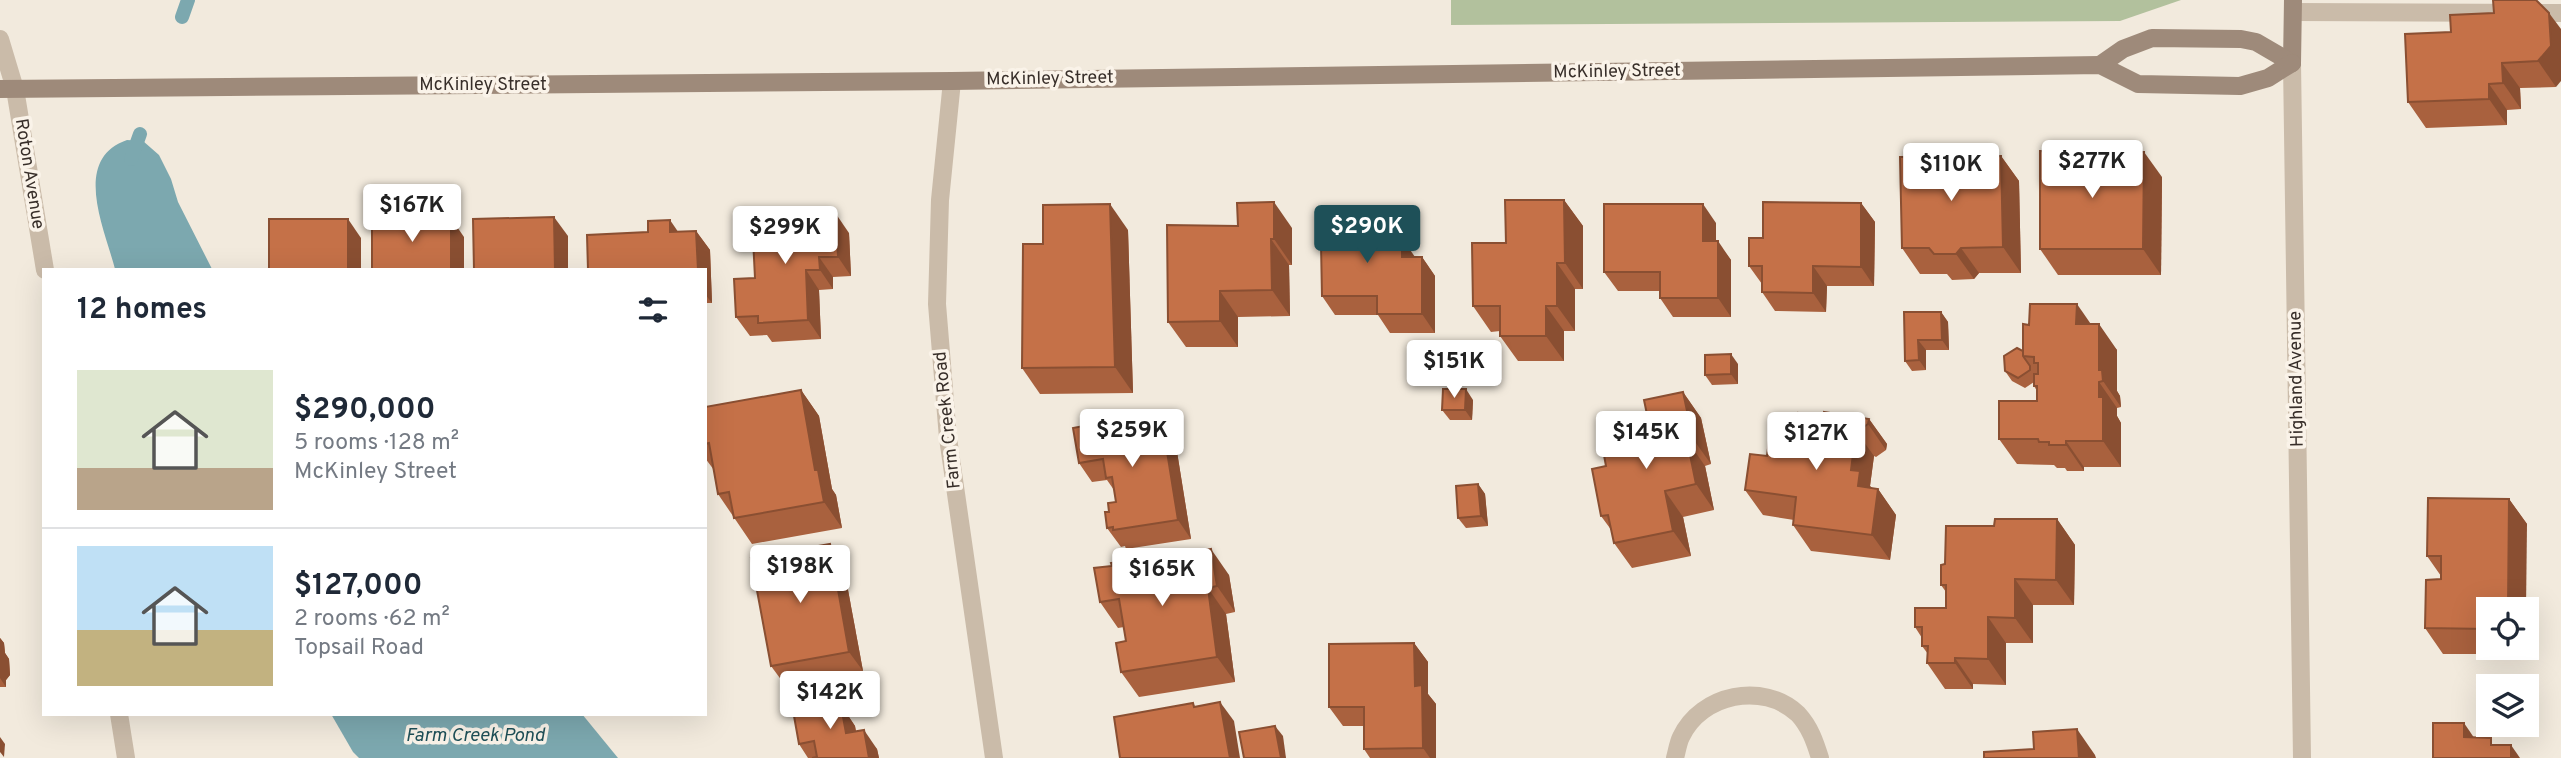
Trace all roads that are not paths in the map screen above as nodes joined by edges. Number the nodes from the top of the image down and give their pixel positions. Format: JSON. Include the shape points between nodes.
{"nodes":[{"id":1,"x":2293,"y":6,"type":"edge"},
{"id":2,"x":2561,"y":13,"type":"edge"},
{"id":3,"x":0,"y":39,"type":"edge"},
{"id":4,"x":2292,"y":63,"type":"junction"},
{"id":5,"x":2100,"y":65,"type":"junction"},
{"id":6,"x":952,"y":81,"type":"junction"},
{"id":7,"x":8,"y":89,"type":"edge"},
{"id":8,"x":45,"y":268,"type":"edge"},
{"id":9,"x":119,"y":716,"type":"edge"},
{"id":10,"x":126,"y":758,"type":"edge"},
{"id":11,"x":994,"y":758,"type":"edge"},
{"id":12,"x":1675,"y":758,"type":"edge"},
{"id":13,"x":1820,"y":758,"type":"edge"},
{"id":14,"x":2302,"y":758,"type":"edge"}],
"edges":[{"from":1,"to":2,"type":"street"},
{"from":1,"to":4,"type":"main road","name":"Highland Avenue"},
{"from":3,"to":7,"type":"street","name":"Roton Avenue"},
{"from":4,"to":5,"type":"main road","name":"McKinley Street","via":[[2268,78],[2241,86],[2138,84]]},
{"from":4,"to":5,"type":"main road","via":[[2256,41],[2152,38],[2123,49]]},
{"from":4,"to":14,"type":"street","name":"Highland Avenue"},
{"from":5,"to":6,"type":"main road","name":"McKinley Street"},
{"from":6,"to":7,"type":"main road","name":"McKinley Street"},
{"from":6,"to":11,"type":"street","name":"Farm Creek Road","via":[[940,200],[937,304],[948,438]]},
{"from":7,"to":8,"type":"street","name":"Roton Avenue"},
{"from":9,"to":10,"type":"street"},
{"from":12,"to":13,"type":"street","via":[[1681,736],[1697,714],[1720,699],[1747,695],[1774,700],[1797,714],[1813,736]]}]}
